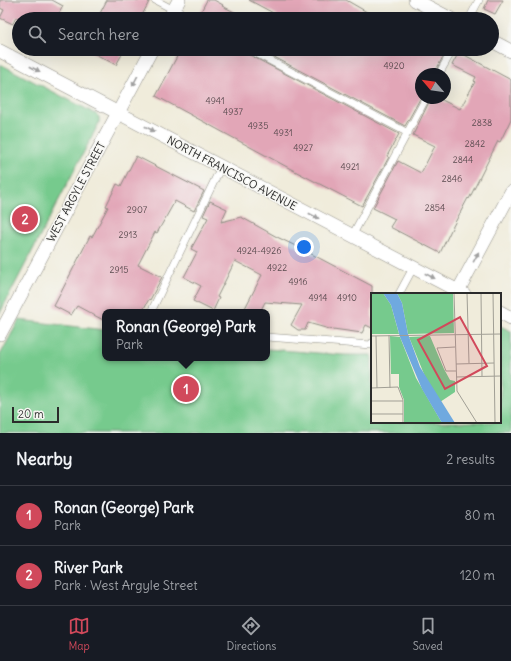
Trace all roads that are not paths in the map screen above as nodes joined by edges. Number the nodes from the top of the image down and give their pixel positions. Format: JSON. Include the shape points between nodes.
{"nodes":[{"id":1,"x":155,"y":0,"type":"edge"},
{"id":2,"x":415,"y":0,"type":"edge"},
{"id":3,"x":479,"y":0,"type":"edge"},
{"id":4,"x":174,"y":10,"type":"edge"},
{"id":5,"x":438,"y":12,"type":"edge"},
{"id":6,"x":473,"y":12,"type":"edge"},
{"id":7,"x":499,"y":45,"type":"edge"},
{"id":8,"x":0,"y":51,"type":"edge"},
{"id":9,"x":511,"y":51,"type":"edge"},
{"id":10,"x":148,"y":56,"type":"edge"},
{"id":11,"x":261,"y":56,"type":"edge"},
{"id":12,"x":448,"y":56,"type":"edge"},
{"id":13,"x":442,"y":68,"type":"edge"},
{"id":14,"x":423,"y":104,"type":"edge"},
{"id":15,"x":118,"y":113,"type":"junction"},
{"id":16,"x":408,"y":133,"type":"junction"},
{"id":17,"x":221,"y":167,"type":"junction"},
{"id":18,"x":511,"y":192,"type":"edge"},
{"id":19,"x":352,"y":236,"type":"junction"},
{"id":20,"x":413,"y":268,"type":"junction"},
{"id":21,"x":461,"y":292,"type":"edge"},
{"id":22,"x":400,"y":293,"type":"edge"},
{"id":23,"x":152,"y":309,"type":"edge"},
{"id":24,"x":501,"y":313,"type":"edge"},
{"id":25,"x":511,"y":318,"type":"edge"},
{"id":26,"x":0,"y":334,"type":"edge"},
{"id":27,"x":270,"y":337,"type":"edge"},
{"id":28,"x":371,"y":345,"type":"edge"}],
"edges":[{"from":1,"to":4,"type":"lane"},
{"from":2,"to":5,"type":"street"},
{"from":3,"to":6,"type":"lane"},
{"from":7,"to":9,"type":"street"},
{"from":8,"to":15,"type":"street","name":"NORTH FRANCISCO AVENUE","one_way":true},
{"from":10,"to":15,"type":"street","name":"WEST ARGYLE STREET","one_way":true},
{"from":11,"to":16,"type":"lane"},
{"from":12,"to":13,"type":"lane"},
{"from":14,"to":16,"type":"lane"},
{"from":15,"to":17,"type":"street","name":"NORTH FRANCISCO AVENUE","one_way":true},
{"from":15,"to":26,"type":"street","name":"WEST ARGYLE STREET"},
{"from":16,"to":19,"type":"lane"},
{"from":17,"to":19,"type":"street","name":"NORTH FRANCISCO AVENUE","one_way":true},
{"from":17,"to":23,"type":"lane"},
{"from":21,"to":18,"type":"street","one_way":true},
{"from":19,"to":20,"type":"street","name":"NORTH FRANCISCO AVENUE"},
{"from":20,"to":21,"type":"street","name":"NORTH FRANCISCO AVENUE","one_way":true},
{"from":20,"to":22,"type":"lane"},
{"from":24,"to":25,"type":"street"},
{"from":27,"to":28,"type":"lane"}]}
